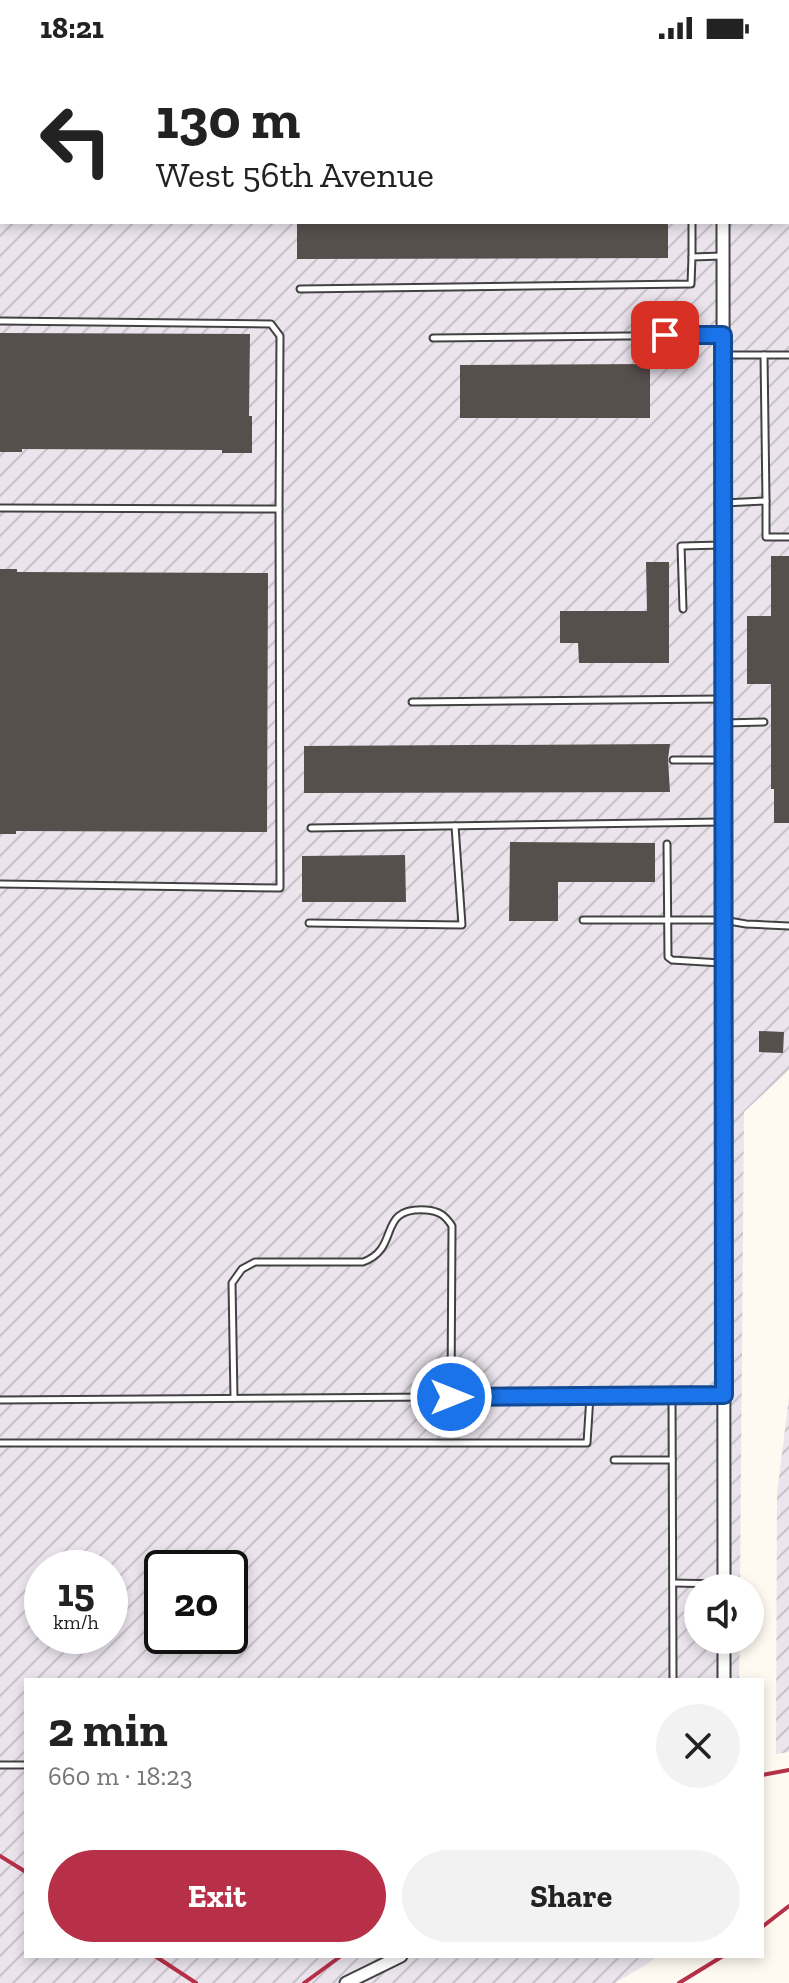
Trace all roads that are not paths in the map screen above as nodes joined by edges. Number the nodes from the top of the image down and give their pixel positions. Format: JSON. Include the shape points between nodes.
{"nodes":[{"id":1,"x":221,"y":56,"type":"edge"},
{"id":2,"x":272,"y":56,"type":"edge"},
{"id":3,"x":692,"y":224,"type":"edge"},
{"id":4,"x":723,"y":224,"type":"edge"},
{"id":5,"x":723,"y":256,"type":"junction"},
{"id":6,"x":692,"y":257,"type":"junction"},
{"id":7,"x":300,"y":289,"type":"dead end"},
{"id":8,"x":0,"y":321,"type":"edge"},
{"id":9,"x":723,"y":335,"type":"junction"},
{"id":10,"x":433,"y":338,"type":"dead end"},
{"id":11,"x":723,"y":355,"type":"junction"},
{"id":12,"x":764,"y":355,"type":"junction"},
{"id":13,"x":789,"y":355,"type":"edge"},
{"id":14,"x":766,"y":501,"type":"junction"},
{"id":15,"x":723,"y":503,"type":"junction"},
{"id":16,"x":0,"y":508,"type":"edge"},
{"id":17,"x":279,"y":509,"type":"junction"},
{"id":18,"x":789,"y":537,"type":"edge"},
{"id":19,"x":723,"y":545,"type":"junction"},
{"id":20,"x":683,"y":609,"type":"dead end"},
{"id":21,"x":723,"y":699,"type":"junction"},
{"id":22,"x":412,"y":702,"type":"dead end"},
{"id":23,"x":764,"y":722,"type":"dead end"},
{"id":24,"x":723,"y":723,"type":"junction"},
{"id":25,"x":673,"y":760,"type":"dead end"},
{"id":26,"x":723,"y":760,"type":"junction"},
{"id":27,"x":723,"y":822,"type":"junction"},
{"id":28,"x":455,"y":826,"type":"junction"},
{"id":29,"x":311,"y":828,"type":"dead end"},
{"id":30,"x":667,"y":844,"type":"dead end"},
{"id":31,"x":0,"y":884,"type":"edge"},
{"id":32,"x":583,"y":920,"type":"dead end"},
{"id":33,"x":723,"y":920,"type":"junction"},
{"id":34,"x":666,"y":922,"type":"junction"},
{"id":35,"x":309,"y":923,"type":"dead end"},
{"id":36,"x":789,"y":926,"type":"edge"},
{"id":37,"x":723,"y":963,"type":"junction"},
{"id":38,"x":672,"y":1395,"type":"junction"},
{"id":39,"x":724,"y":1395,"type":"junction"},
{"id":40,"x":590,"y":1396,"type":"junction"},
{"id":41,"x":451,"y":1397,"type":"junction"},
{"id":42,"x":234,"y":1398,"type":"junction"},
{"id":43,"x":0,"y":1400,"type":"edge"},
{"id":44,"x":0,"y":1443,"type":"edge"},
{"id":45,"x":614,"y":1460,"type":"dead end"},
{"id":46,"x":672,"y":1460,"type":"junction"},
{"id":47,"x":724,"y":1574,"type":"edge"},
{"id":48,"x":672,"y":1583,"type":"junction"},
{"id":49,"x":684,"y":1584,"type":"edge"},
{"id":50,"x":724,"y":1654,"type":"edge"},
{"id":51,"x":673,"y":1678,"type":"edge"},
{"id":52,"x":724,"y":1678,"type":"edge"},
{"id":53,"x":0,"y":1765,"type":"edge"},
{"id":54,"x":24,"y":1765,"type":"edge"},
{"id":55,"x":397,"y":1958,"type":"edge"},
{"id":56,"x":346,"y":1983,"type":"edge"}],
"edges":[{"from":1,"to":2,"type":"lane"},
{"from":3,"to":6,"type":"lane"},
{"from":4,"to":5,"type":"street"},
{"from":5,"to":6,"type":"lane"},
{"from":5,"to":9,"type":"street"},
{"from":6,"to":7,"type":"lane","via":[[691,284]]},
{"from":8,"to":17,"type":"lane","via":[[271,324],[280,336]]},
{"from":9,"to":10,"type":"lane"},
{"from":9,"to":11,"type":"street"},
{"from":11,"to":12,"type":"lane"},
{"from":11,"to":15,"type":"street"},
{"from":12,"to":13,"type":"lane"},
{"from":12,"to":14,"type":"lane"},
{"from":14,"to":15,"type":"lane"},
{"from":14,"to":18,"type":"lane","via":[[766,537]]},
{"from":15,"to":19,"type":"street"},
{"from":16,"to":17,"type":"lane"},
{"from":17,"to":31,"type":"lane","via":[[280,888]]},
{"from":19,"to":20,"type":"lane","via":[[681,546]]},
{"from":19,"to":21,"type":"street"},
{"from":21,"to":22,"type":"lane"},
{"from":21,"to":24,"type":"street"},
{"from":23,"to":24,"type":"lane"},
{"from":24,"to":26,"type":"street"},
{"from":25,"to":26,"type":"lane"},
{"from":26,"to":27,"type":"street"},
{"from":27,"to":28,"type":"lane"},
{"from":27,"to":33,"type":"street"},
{"from":28,"to":29,"type":"lane"},
{"from":28,"to":35,"type":"lane","via":[[462,925]]},
{"from":30,"to":34,"type":"lane"},
{"from":32,"to":34,"type":"lane"},
{"from":33,"to":34,"type":"lane"},
{"from":33,"to":36,"type":"lane"},
{"from":33,"to":37,"type":"street"},
{"from":34,"to":37,"type":"lane","via":[[672,960]]},
{"from":37,"to":39,"type":"street"},
{"from":38,"to":39,"type":"lane"},
{"from":38,"to":40,"type":"lane"},
{"from":38,"to":46,"type":"lane"},
{"from":39,"to":47,"type":"street"},
{"from":40,"to":41,"type":"lane"},
{"from":40,"to":44,"type":"lane","via":[[587,1443]]},
{"from":41,"to":42,"type":"lane"},
{"from":41,"to":42,"type":"lane","via":[[452,1226],[445,1215],[416,1210],[399,1215],[377,1257],[363,1262],[255,1262],[242,1269],[232,1283]]},
{"from":42,"to":43,"type":"lane"},
{"from":45,"to":46,"type":"lane"},
{"from":46,"to":48,"type":"lane"},
{"from":48,"to":49,"type":"lane"},
{"from":48,"to":51,"type":"lane"},
{"from":50,"to":52,"type":"street"},
{"from":53,"to":54,"type":"lane"},
{"from":55,"to":56,"type":"street"}]}
